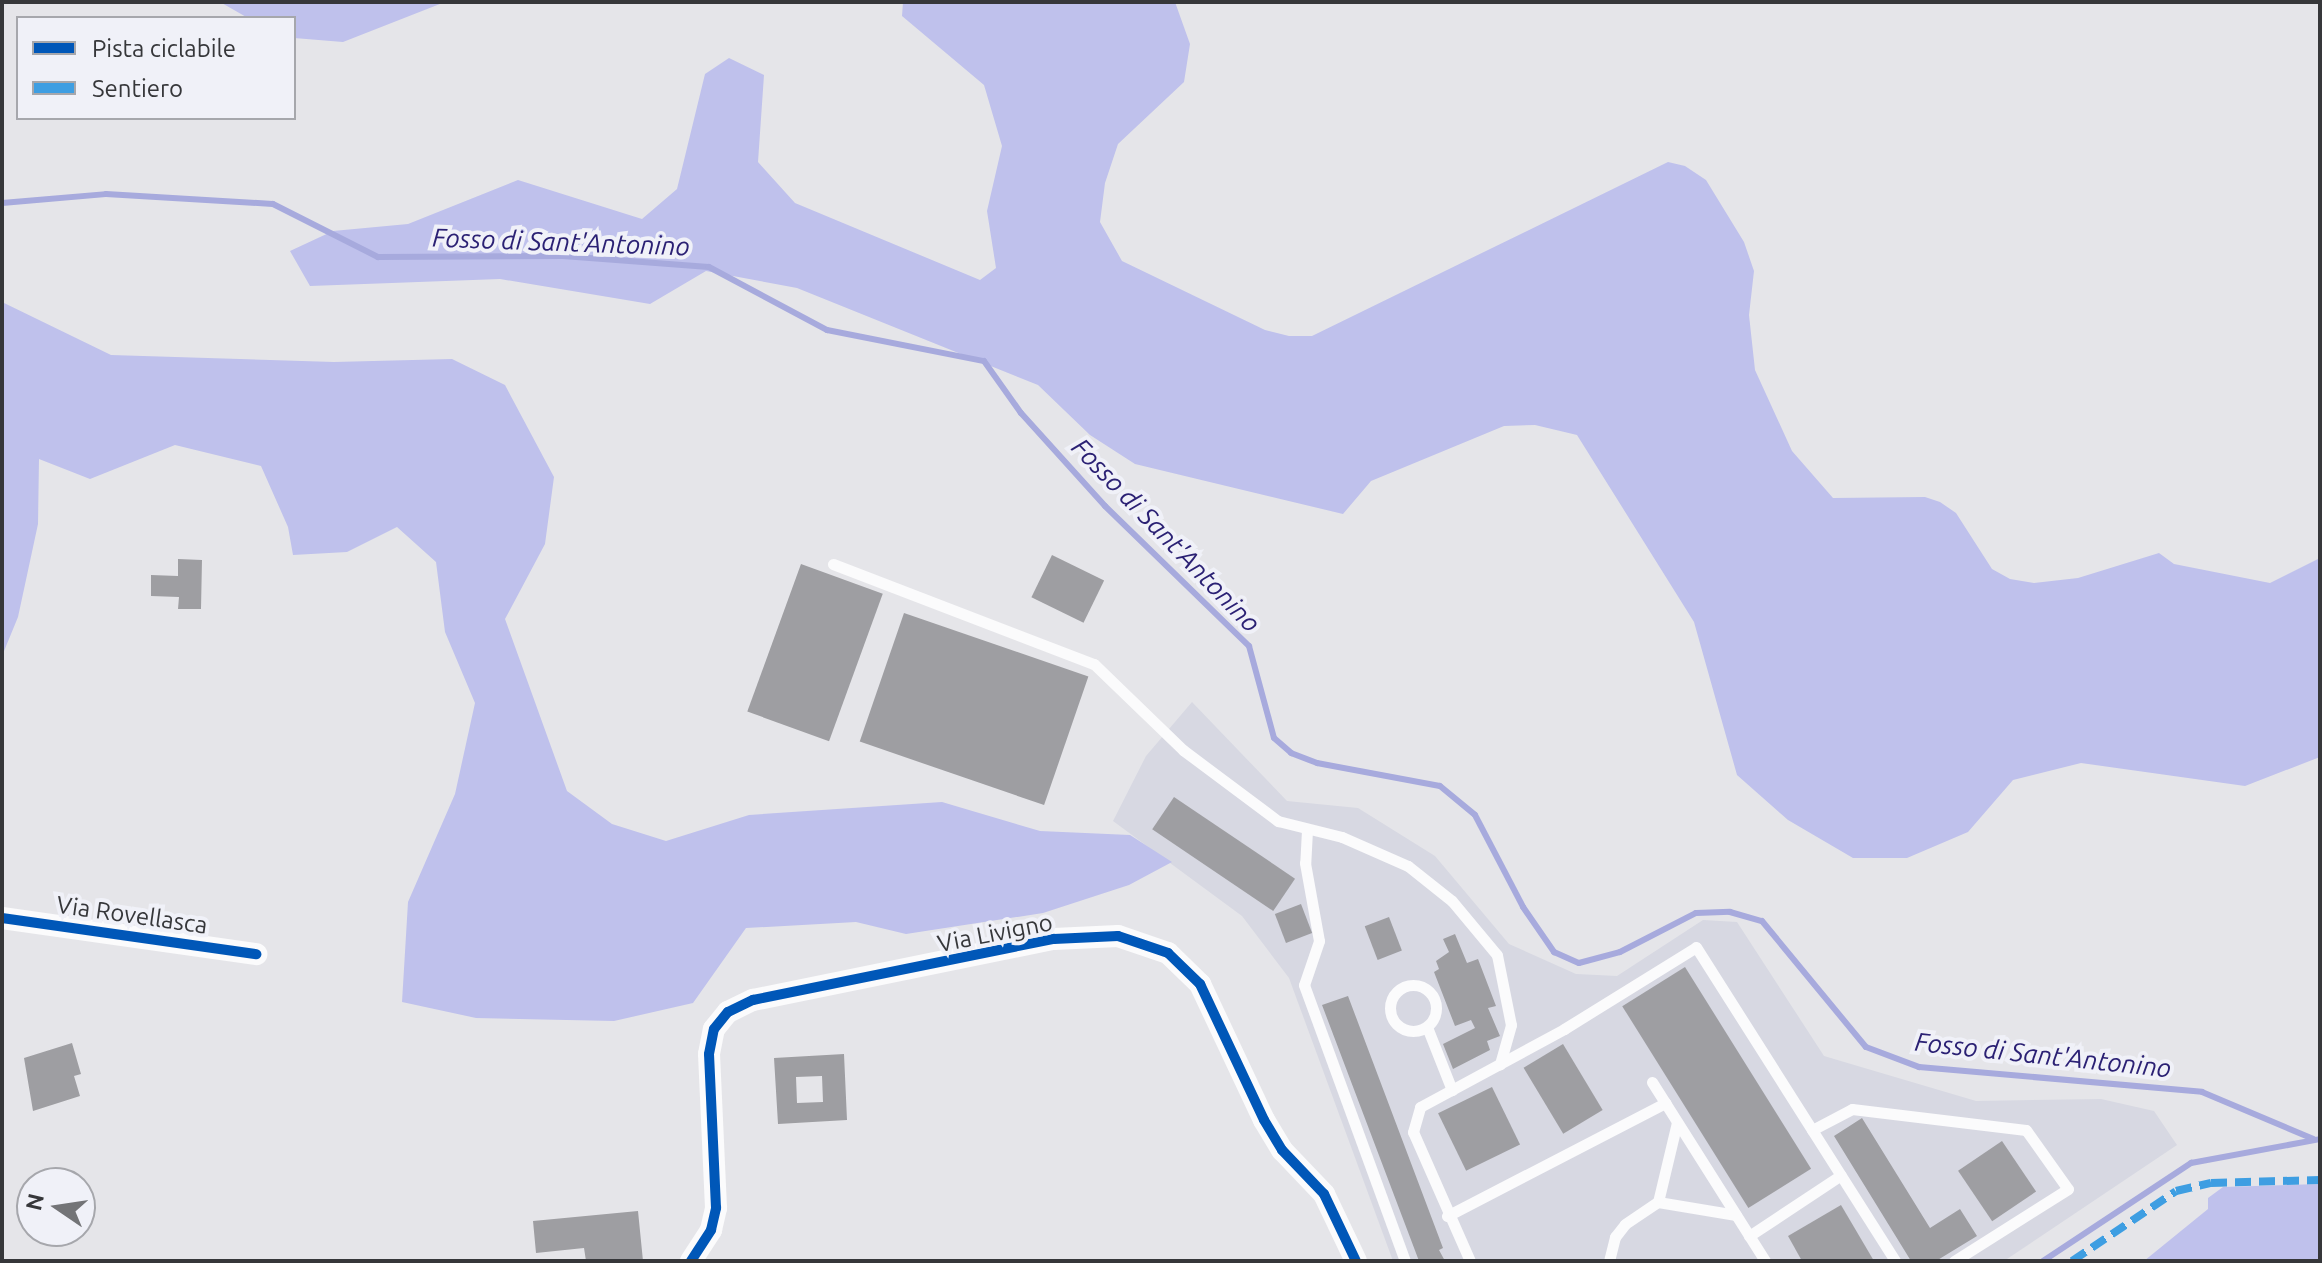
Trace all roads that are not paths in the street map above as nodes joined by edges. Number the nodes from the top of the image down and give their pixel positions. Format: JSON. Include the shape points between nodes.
{"nodes":[{"id":1,"x":833,"y":564,"type":"dead end"},
{"id":2,"x":1307,"y":830,"type":"junction"},
{"id":3,"x":2,"y":918,"type":"edge"},
{"id":4,"x":256,"y":954,"type":"dead end"},
{"id":5,"x":1427,"y":1027,"type":"junction"},
{"id":6,"x":1500,"y":1064,"type":"junction"},
{"id":7,"x":1652,"y":1082,"type":"dead end"},
{"id":8,"x":1452,"y":1090,"type":"junction"},
{"id":9,"x":1665,"y":1103,"type":"junction"},
{"id":10,"x":1677,"y":1122,"type":"junction"},
{"id":11,"x":1812,"y":1130,"type":"junction"},
{"id":12,"x":1841,"y":1175,"type":"junction"},
{"id":13,"x":1658,"y":1202,"type":"junction"},
{"id":14,"x":1736,"y":1215,"type":"junction"},
{"id":15,"x":1447,"y":1216,"type":"junction"},
{"id":16,"x":1749,"y":1236,"type":"junction"},
{"id":17,"x":691,"y":1261,"type":"edge"},
{"id":18,"x":1356,"y":1261,"type":"edge"},
{"id":19,"x":1405,"y":1261,"type":"edge"},
{"id":20,"x":1470,"y":1261,"type":"edge"},
{"id":21,"x":1609,"y":1261,"type":"edge"},
{"id":22,"x":1765,"y":1261,"type":"edge"},
{"id":23,"x":1895,"y":1261,"type":"edge"},
{"id":24,"x":1954,"y":1261,"type":"edge"}],
"edges":[{"from":1,"to":2,"type":"lane","via":[[1094,664],[1183,750],[1278,821]]},
{"from":2,"to":6,"type":"lane","via":[[1342,837],[1408,866],[1480,932],[1497,955],[1509,996],[1511,1025]]},
{"from":2,"to":19,"type":"lane","via":[[1305,863],[1319,941],[1304,985]]},
{"from":3,"to":4,"type":"street","name":"Via Rovellasca"},
{"from":5,"to":5,"type":"lane","via":[[1436,1009],[1429,990],[1412,985],[1395,992],[1389,1003],[1396,1024],[1416,1032]]},
{"from":5,"to":8,"type":"lane"},
{"from":6,"to":8,"type":"lane"},
{"from":6,"to":11,"type":"lane","via":[[1696,947]]},
{"from":7,"to":9,"type":"lane"},
{"from":8,"to":15,"type":"lane","via":[[1420,1107],[1413,1132]]},
{"from":9,"to":10,"type":"lane"},
{"from":9,"to":15,"type":"lane"},
{"from":10,"to":13,"type":"lane"},
{"from":10,"to":14,"type":"lane"},
{"from":11,"to":12,"type":"lane"},
{"from":11,"to":24,"type":"lane","via":[[1852,1109],[2026,1130],[2068,1189]]},
{"from":12,"to":16,"type":"lane"},
{"from":12,"to":23,"type":"lane"},
{"from":13,"to":14,"type":"lane"},
{"from":13,"to":21,"type":"lane","via":[[1625,1224],[1615,1237]]},
{"from":14,"to":16,"type":"lane"},
{"from":15,"to":20,"type":"lane"},
{"from":16,"to":22,"type":"lane"},
{"from":17,"to":18,"type":"street","name":"Via Livigno","via":[[707,1237],[716,1208],[709,1054],[714,1029],[728,1012],[753,1000],[1054,939],[1118,936],[1168,953],[1200,984],[1269,1130],[1324,1194]]}]}
